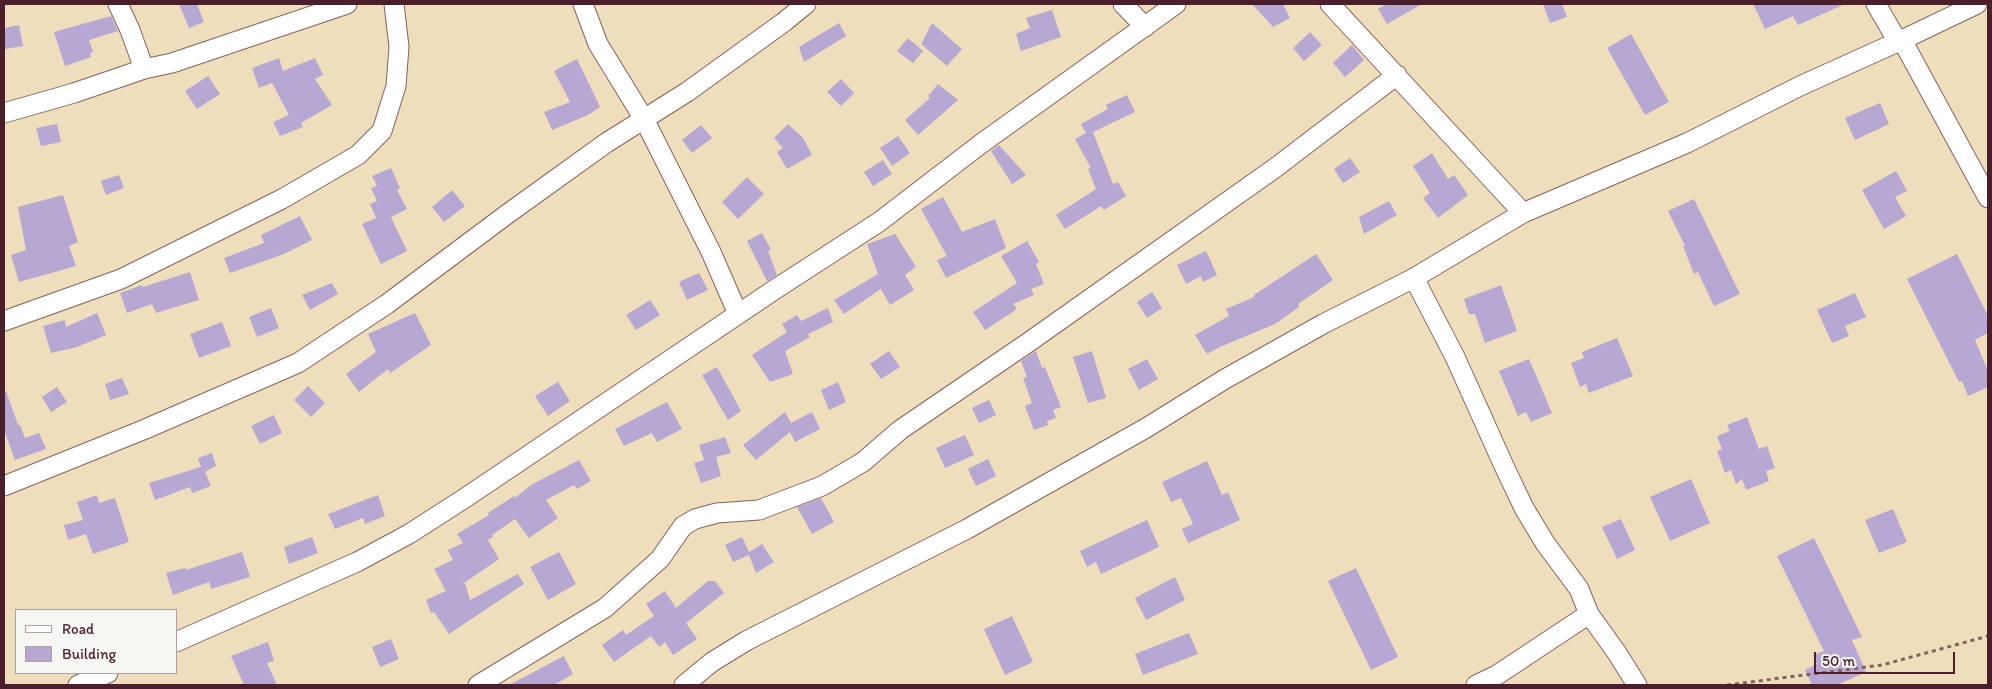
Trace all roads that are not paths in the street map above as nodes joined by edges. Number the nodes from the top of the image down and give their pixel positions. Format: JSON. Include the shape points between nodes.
{"nodes":[{"id":1,"x":118,"y":4,"type":"edge"},
{"id":2,"x":347,"y":4,"type":"edge"},
{"id":3,"x":394,"y":4,"type":"edge"},
{"id":4,"x":583,"y":4,"type":"edge"},
{"id":5,"x":806,"y":4,"type":"edge"},
{"id":6,"x":1124,"y":4,"type":"edge"},
{"id":7,"x":1176,"y":4,"type":"edge"},
{"id":8,"x":1330,"y":4,"type":"edge"},
{"id":9,"x":1876,"y":4,"type":"edge"},
{"id":10,"x":1976,"y":4,"type":"edge"},
{"id":11,"x":1145,"y":27,"type":"junction"},
{"id":12,"x":1900,"y":42,"type":"junction"},
{"id":13,"x":144,"y":69,"type":"junction"},
{"id":14,"x":1397,"y":75,"type":"junction"},
{"id":15,"x":4,"y":112,"type":"edge"},
{"id":16,"x":644,"y":119,"type":"junction"},
{"id":17,"x":1988,"y":198,"type":"edge"},
{"id":18,"x":1523,"y":213,"type":"junction"},
{"id":19,"x":1414,"y":278,"type":"junction"},
{"id":20,"x":738,"y":314,"type":"junction"},
{"id":21,"x":4,"y":321,"type":"edge"},
{"id":22,"x":4,"y":486,"type":"edge"},
{"id":23,"x":1589,"y":614,"type":"junction"},
{"id":24,"x":178,"y":641,"type":"edge"},
{"id":25,"x":106,"y":674,"type":"edge"},
{"id":26,"x":78,"y":685,"type":"edge"},
{"id":27,"x":478,"y":685,"type":"edge"},
{"id":28,"x":684,"y":685,"type":"edge"},
{"id":29,"x":1476,"y":685,"type":"edge"},
{"id":30,"x":1637,"y":685,"type":"edge"}],
"edges":[{"from":1,"to":13,"type":"street"},
{"from":2,"to":13,"type":"street","via":[[172,63]]},
{"from":3,"to":21,"type":"street","via":[[399,47],[396,86],[382,131],[358,155],[282,199],[121,279]]},
{"from":4,"to":16,"type":"street","via":[[598,44]]},
{"from":5,"to":16,"type":"street","via":[[720,69]]},
{"from":6,"to":11,"type":"street"},
{"from":7,"to":11,"type":"street"},
{"from":8,"to":14,"type":"street"},
{"from":9,"to":12,"type":"street"},
{"from":10,"to":12,"type":"street"},
{"from":11,"to":20,"type":"street","via":[[982,143],[879,222]]},
{"from":12,"to":17,"type":"street"},
{"from":12,"to":18,"type":"street","via":[[1800,86],[1687,144]]},
{"from":13,"to":15,"type":"street"},
{"from":14,"to":18,"type":"street"},
{"from":14,"to":27,"type":"street","via":[[1275,168],[900,430],[863,462],[822,486],[759,510],[716,513],[695,519],[683,526],[660,559],[605,608]]},
{"from":16,"to":20,"type":"street"},
{"from":16,"to":22,"type":"street","via":[[506,215],[387,304],[298,363]]},
{"from":18,"to":19,"type":"street"},
{"from":19,"to":23,"type":"street","via":[[1455,357],[1524,508],[1579,589]]},
{"from":19,"to":28,"type":"street","via":[[1323,324],[967,529],[746,642],[712,662]]},
{"from":20,"to":24,"type":"street","via":[[409,534],[357,562]]},
{"from":23,"to":29,"type":"street","via":[[1497,675]]},
{"from":23,"to":30,"type":"street"},
{"from":25,"to":26,"type":"street"}]}
